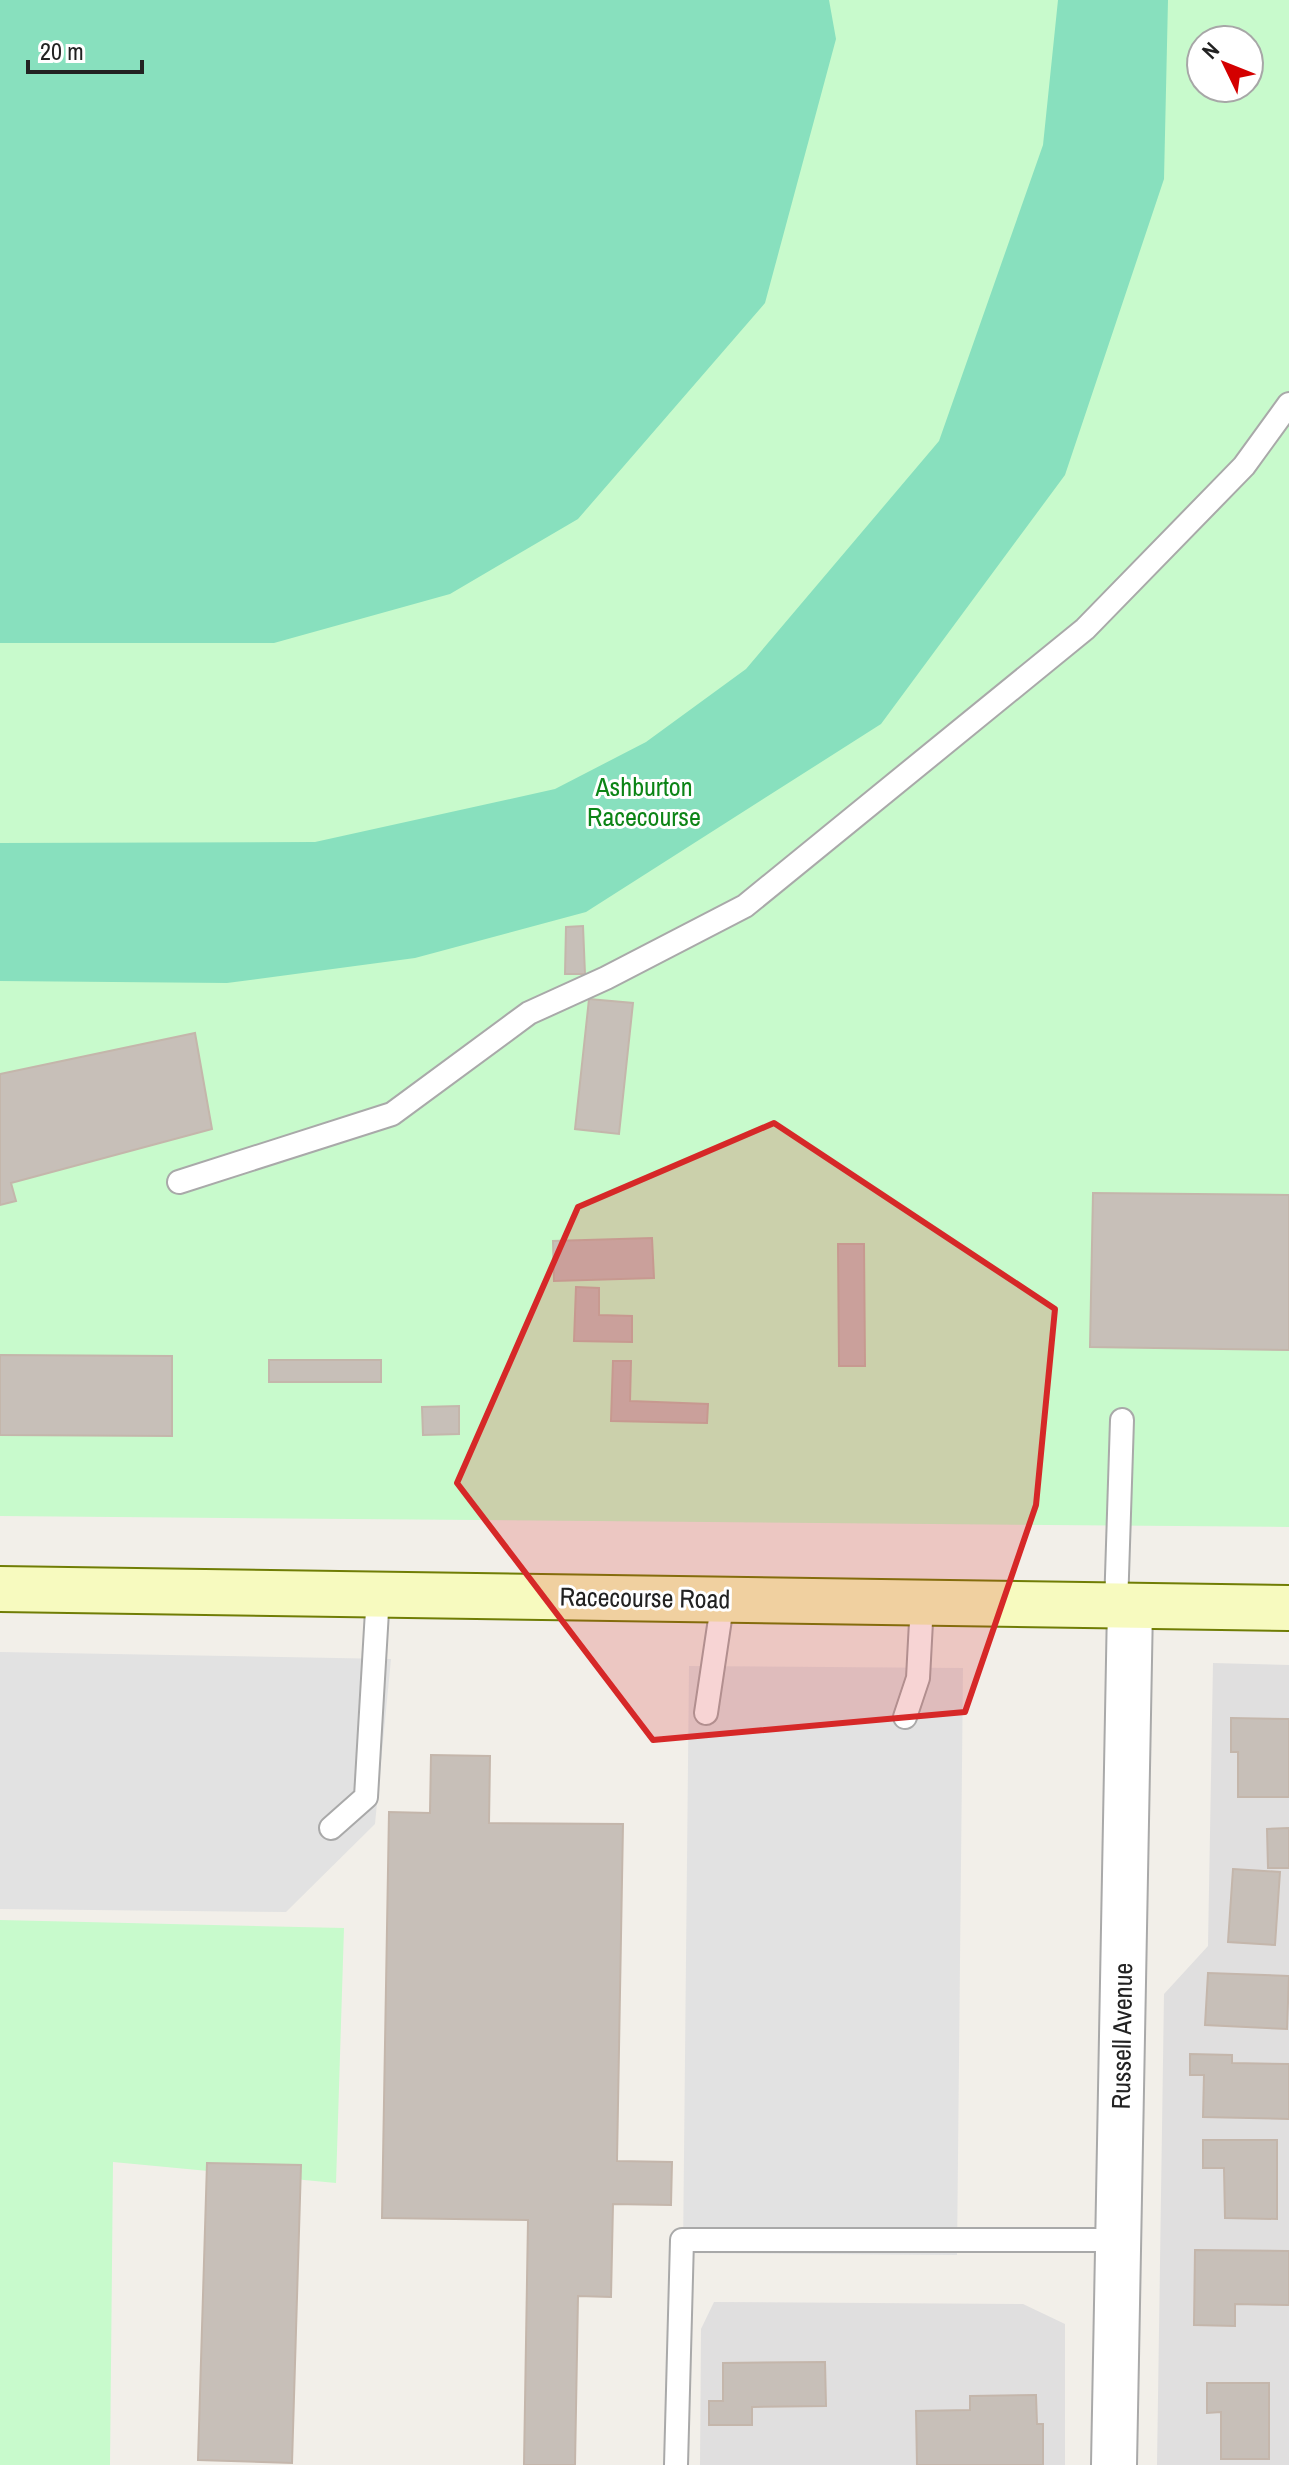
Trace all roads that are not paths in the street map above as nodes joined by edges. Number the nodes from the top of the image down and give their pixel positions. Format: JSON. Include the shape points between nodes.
{"nodes":[{"id":1,"x":1289,"y":404,"type":"edge"},
{"id":2,"x":179,"y":1182,"type":"dead end"},
{"id":3,"x":1122,"y":1420,"type":"dead end"},
{"id":4,"x":0,"y":1589,"type":"edge"},
{"id":5,"x":378,"y":1594,"type":"junction"},
{"id":6,"x":723,"y":1599,"type":"junction"},
{"id":7,"x":922,"y":1603,"type":"junction"},
{"id":8,"x":1123,"y":1607,"type":"junction"},
{"id":9,"x":1289,"y":1608,"type":"edge"},
{"id":10,"x":706,"y":1713,"type":"dead end"},
{"id":11,"x":905,"y":1717,"type":"dead end"},
{"id":12,"x":331,"y":1828,"type":"dead end"},
{"id":13,"x":1118,"y":2240,"type":"junction"},
{"id":14,"x":676,"y":2465,"type":"edge"},
{"id":15,"x":1114,"y":2465,"type":"edge"}],
"edges":[{"from":1,"to":2,"type":"lane","via":[[1244,466],[1085,629],[745,906],[529,1013],[392,1114]]},
{"from":3,"to":8,"type":"lane"},
{"from":4,"to":5,"type":"street","name":"Racecourse Road"},
{"from":5,"to":6,"type":"street","name":"Racecourse Road"},
{"from":5,"to":12,"type":"lane","via":[[366,1797]]},
{"from":6,"to":7,"type":"street","name":"Racecourse Road"},
{"from":6,"to":10,"type":"lane"},
{"from":7,"to":8,"type":"street","name":"Racecourse Road"},
{"from":7,"to":11,"type":"lane","via":[[918,1678]]},
{"from":8,"to":9,"type":"street","name":"Racecourse Road"},
{"from":8,"to":13,"type":"street","name":"Russell Avenue"},
{"from":13,"to":14,"type":"lane","via":[[682,2240]]},
{"from":13,"to":15,"type":"street","name":"Russell Avenue"}]}
